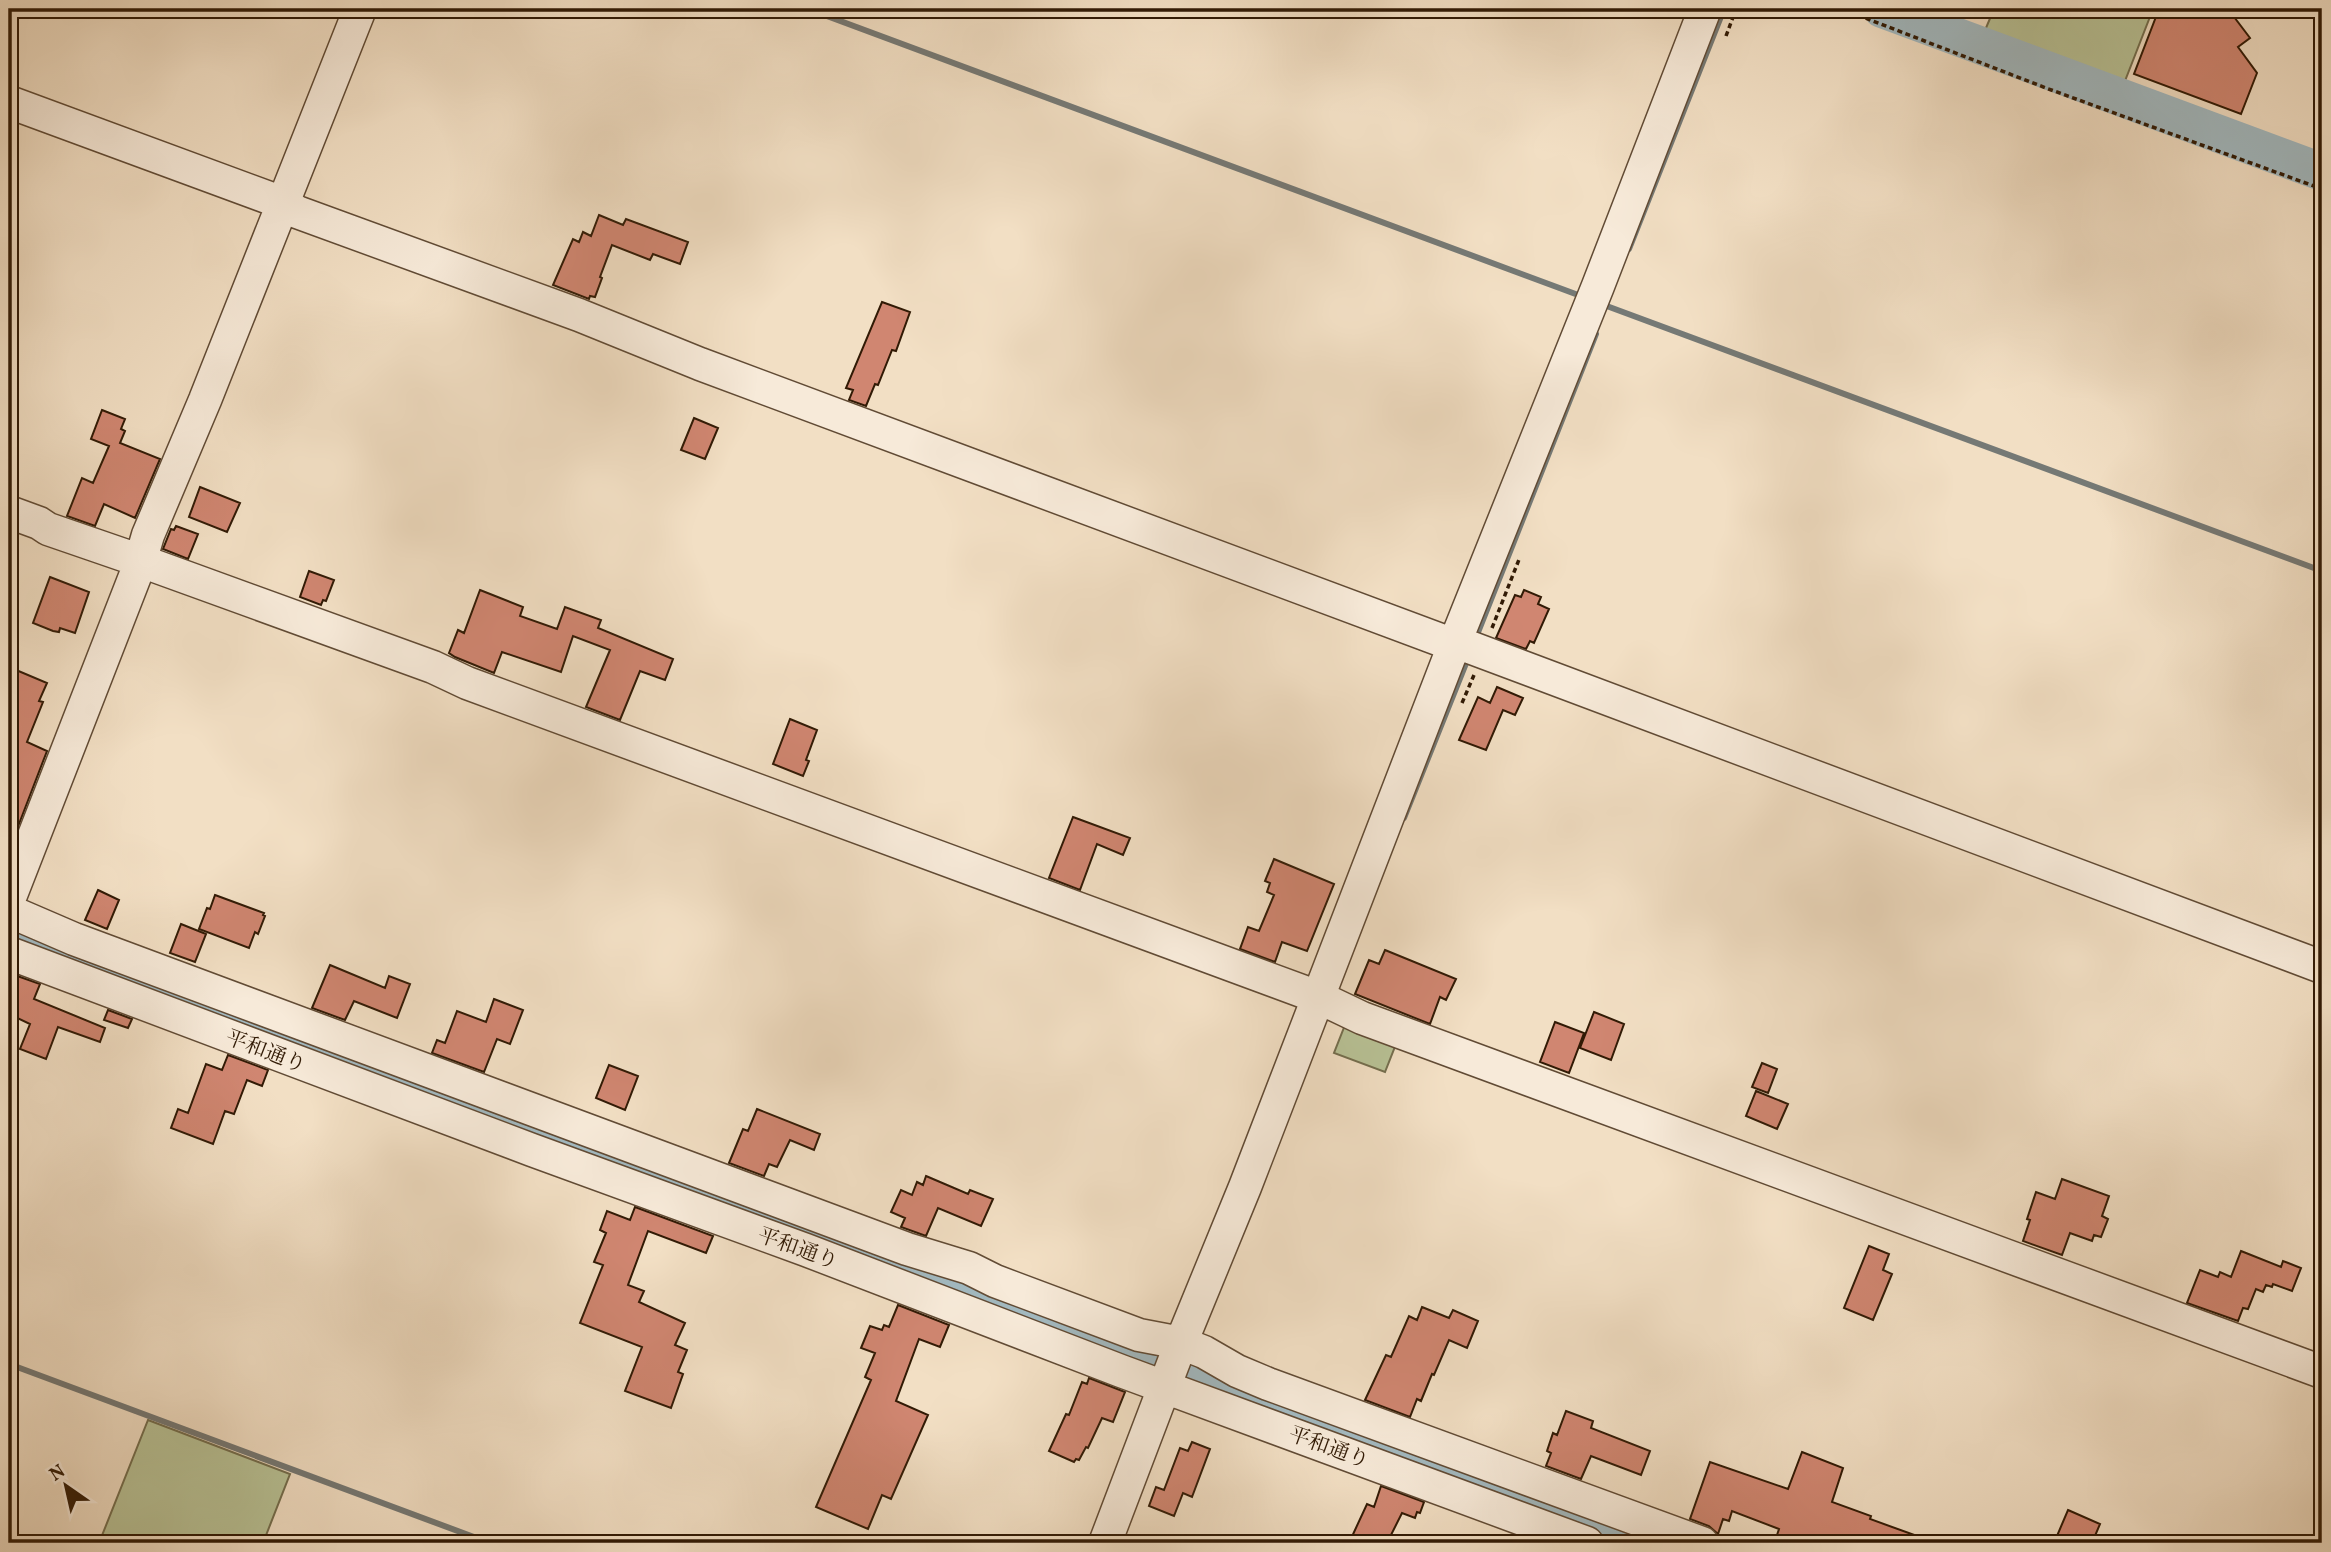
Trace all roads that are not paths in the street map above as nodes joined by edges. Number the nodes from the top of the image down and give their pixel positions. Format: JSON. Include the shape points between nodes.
{"nodes":[{"id":1,"x":360,"y":9,"type":"edge"},
{"id":2,"x":1705,"y":9,"type":"edge"},
{"id":3,"x":9,"y":102,"type":"edge"},
{"id":4,"x":280,"y":211,"type":"junction"},
{"id":5,"x":9,"y":512,"type":"edge"},
{"id":6,"x":138,"y":567,"type":"junction"},
{"id":7,"x":1463,"y":645,"type":"junction"},
{"id":8,"x":9,"y":900,"type":"edge"},
{"id":9,"x":9,"y":911,"type":"edge"},
{"id":10,"x":9,"y":953,"type":"edge"},
{"id":11,"x":2322,"y":967,"type":"edge"},
{"id":12,"x":1327,"y":1001,"type":"junction"},
{"id":13,"x":1188,"y":1348,"type":"junction"},
{"id":14,"x":2322,"y":1372,"type":"edge"},
{"id":15,"x":1171,"y":1388,"type":"junction"},
{"id":16,"x":1105,"y":1543,"type":"edge"},
{"id":17,"x":1587,"y":1543,"type":"edge"},
{"id":18,"x":1702,"y":1543,"type":"edge"}],
"edges":[{"from":1,"to":4,"type":"street"},
{"from":2,"to":7,"type":"street"},
{"from":3,"to":4,"type":"street"},
{"from":4,"to":6,"type":"street"},
{"from":4,"to":7,"type":"street","via":[[297,212],[579,315],[700,364]]},
{"from":5,"to":6,"type":"street"},
{"from":6,"to":8,"type":"street"},
{"from":6,"to":12,"type":"street"},
{"from":7,"to":11,"type":"street"},
{"from":7,"to":12,"type":"street"},
{"from":9,"to":13,"type":"street","via":[[1139,1335]]},
{"from":10,"to":15,"type":"street","name":"平和通り"},
{"from":12,"to":13,"type":"street","via":[[1245,1187]]},
{"from":12,"to":14,"type":"street","via":[[1362,1018]]},
{"from":13,"to":15,"type":"street"},
{"from":13,"to":18,"type":"street","via":[[1268,1384]]},
{"from":15,"to":16,"type":"street"},
{"from":15,"to":17,"type":"street","name":"平和通り"}]}
